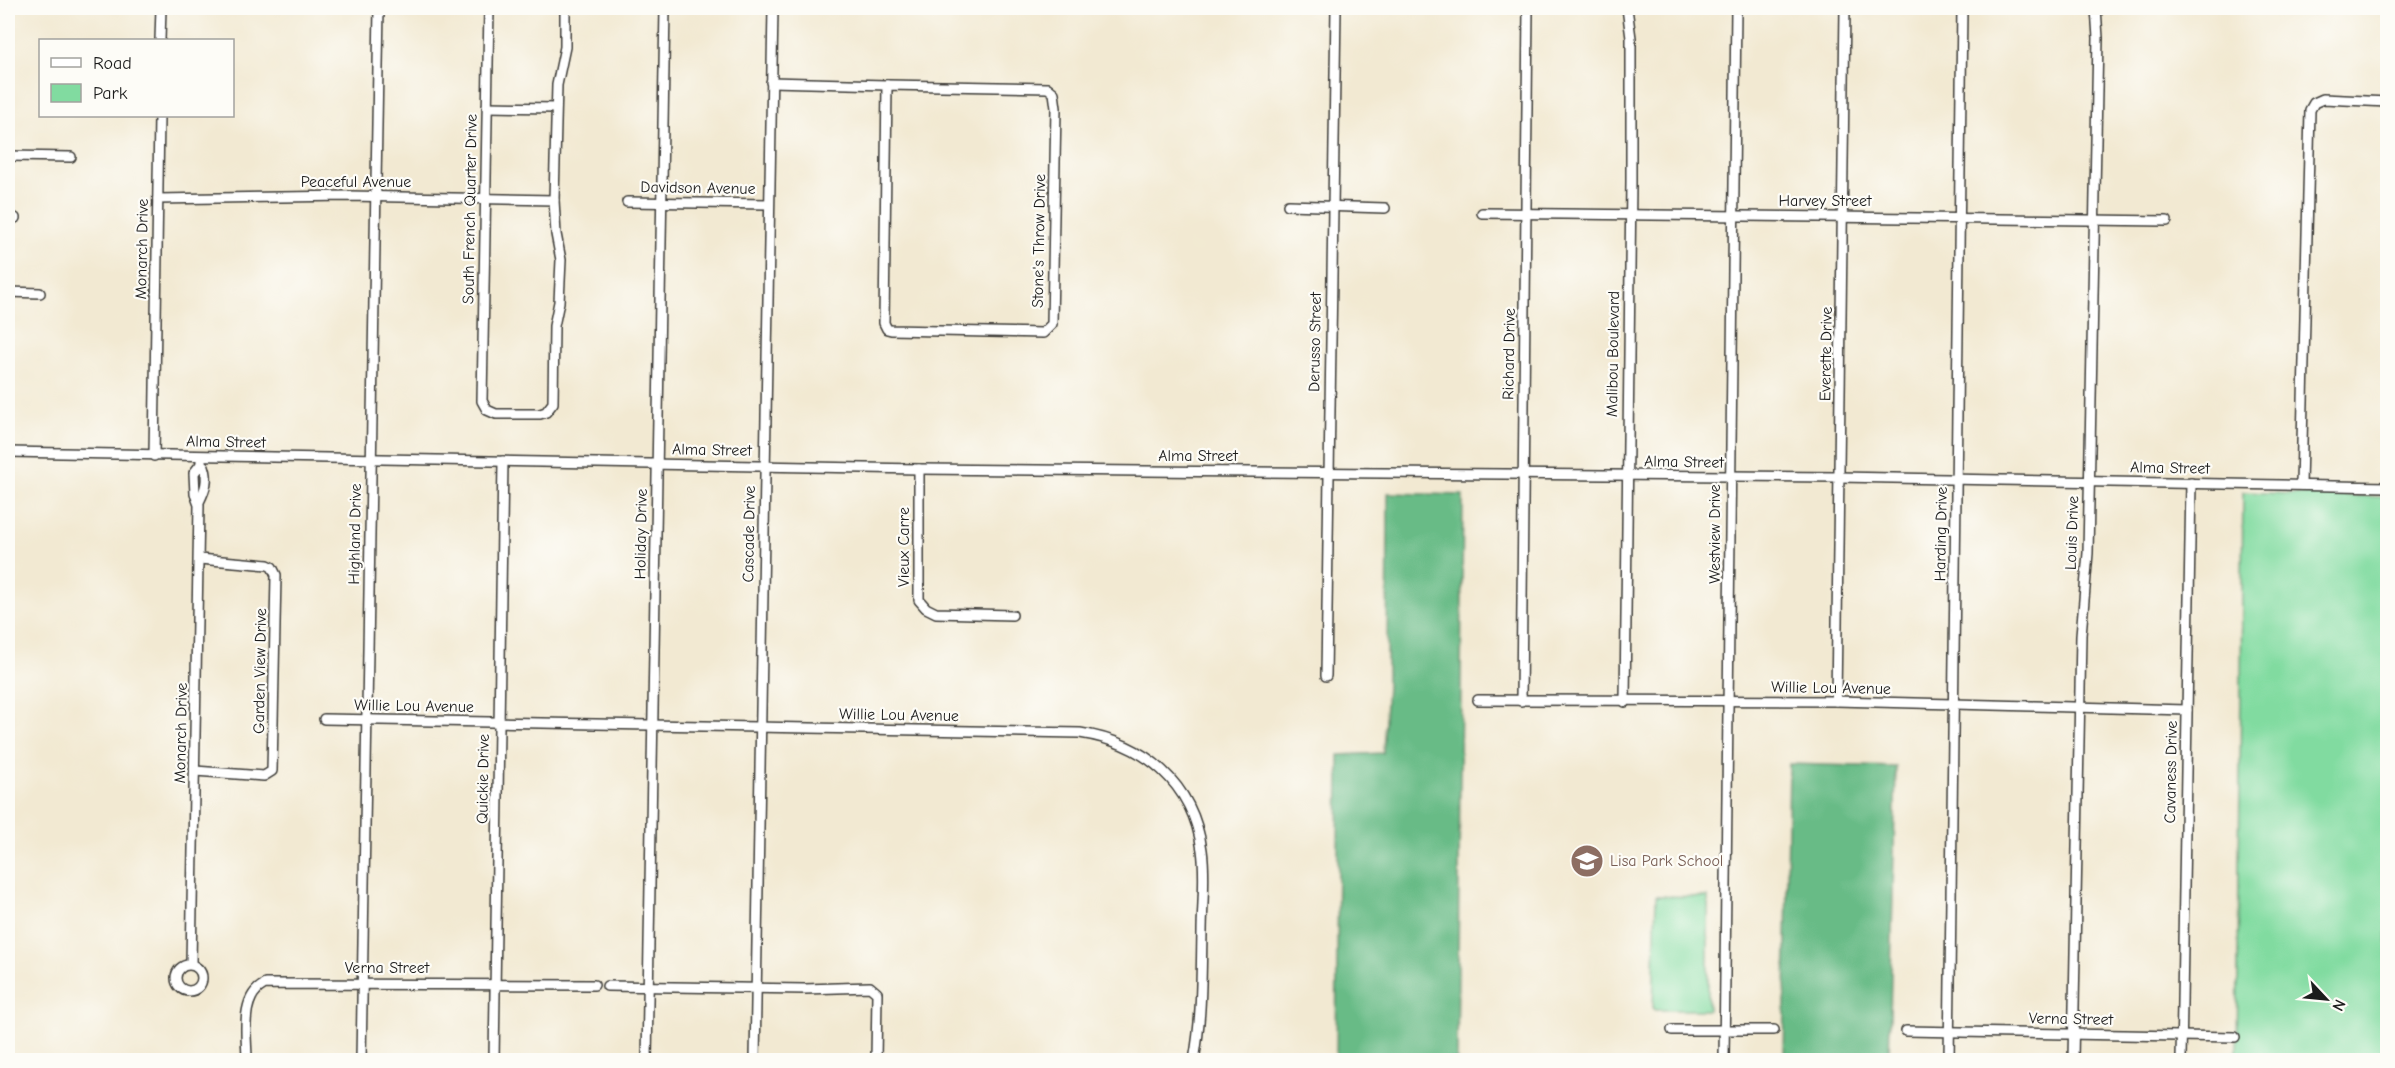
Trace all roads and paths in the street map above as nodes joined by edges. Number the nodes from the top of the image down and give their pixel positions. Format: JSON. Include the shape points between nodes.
{"nodes":[{"id":1,"x":161,"y":8,"type":"edge"},
{"id":2,"x":379,"y":8,"type":"edge"},
{"id":3,"x":489,"y":8,"type":"edge"},
{"id":4,"x":565,"y":8,"type":"edge"},
{"id":5,"x":665,"y":8,"type":"edge"},
{"id":6,"x":772,"y":8,"type":"edge"},
{"id":7,"x":1336,"y":8,"type":"edge"},
{"id":8,"x":1527,"y":8,"type":"edge"},
{"id":9,"x":1627,"y":8,"type":"edge"},
{"id":10,"x":1736,"y":8,"type":"edge"},
{"id":11,"x":1845,"y":8,"type":"edge"},
{"id":12,"x":1962,"y":8,"type":"edge"},
{"id":13,"x":2096,"y":8,"type":"edge"},
{"id":14,"x":160,"y":39,"type":"edge"},
{"id":15,"x":771,"y":82,"type":"junction"},
{"id":16,"x":887,"y":85,"type":"junction"},
{"id":17,"x":2388,"y":102,"type":"edge"},
{"id":18,"x":487,"y":107,"type":"junction"},
{"id":19,"x":556,"y":108,"type":"junction"},
{"id":20,"x":159,"y":117,"type":"edge"},
{"id":21,"x":8,"y":156,"type":"edge"},
{"id":22,"x":71,"y":158,"type":"dead end"},
{"id":23,"x":376,"y":197,"type":"junction"},
{"id":24,"x":158,"y":199,"type":"junction"},
{"id":25,"x":485,"y":200,"type":"junction"},
{"id":26,"x":554,"y":200,"type":"junction"},
{"id":27,"x":627,"y":202,"type":"dead end"},
{"id":28,"x":662,"y":202,"type":"junction"},
{"id":29,"x":769,"y":204,"type":"junction"},
{"id":30,"x":1288,"y":205,"type":"dead end"},
{"id":31,"x":1333,"y":206,"type":"junction"},
{"id":32,"x":1385,"y":208,"type":"dead end"},
{"id":33,"x":1482,"y":213,"type":"dead end"},
{"id":34,"x":1526,"y":213,"type":"junction"},
{"id":35,"x":1629,"y":215,"type":"junction"},
{"id":36,"x":1733,"y":215,"type":"junction"},
{"id":37,"x":1842,"y":216,"type":"junction"},
{"id":38,"x":1960,"y":217,"type":"junction"},
{"id":39,"x":2095,"y":219,"type":"junction"},
{"id":40,"x":2167,"y":221,"type":"dead end"},
{"id":41,"x":8,"y":292,"type":"edge"},
{"id":42,"x":40,"y":293,"type":"dead end"},
{"id":43,"x":8,"y":452,"type":"edge"},
{"id":44,"x":154,"y":456,"type":"junction"},
{"id":45,"x":201,"y":460,"type":"junction"},
{"id":46,"x":371,"y":460,"type":"junction"},
{"id":47,"x":503,"y":461,"type":"junction"},
{"id":48,"x":657,"y":464,"type":"junction"},
{"id":49,"x":765,"y":466,"type":"junction"},
{"id":50,"x":919,"y":469,"type":"junction"},
{"id":51,"x":1328,"y":472,"type":"junction"},
{"id":52,"x":1523,"y":475,"type":"junction"},
{"id":53,"x":1627,"y":476,"type":"junction"},
{"id":54,"x":1730,"y":477,"type":"junction"},
{"id":55,"x":1839,"y":477,"type":"junction"},
{"id":56,"x":1956,"y":479,"type":"junction"},
{"id":57,"x":2089,"y":482,"type":"junction"},
{"id":58,"x":2191,"y":483,"type":"junction"},
{"id":59,"x":2301,"y":485,"type":"junction"},
{"id":60,"x":2388,"y":487,"type":"edge"},
{"id":61,"x":199,"y":559,"type":"junction"},
{"id":62,"x":1012,"y":615,"type":"dead end"},
{"id":63,"x":1326,"y":676,"type":"dead end"},
{"id":64,"x":1478,"y":700,"type":"dead end"},
{"id":65,"x":1521,"y":701,"type":"junction"},
{"id":66,"x":1836,"y":701,"type":"junction"},
{"id":67,"x":1625,"y":702,"type":"junction"},
{"id":68,"x":1728,"y":702,"type":"junction"},
{"id":69,"x":1953,"y":705,"type":"junction"},
{"id":70,"x":2080,"y":706,"type":"junction"},
{"id":71,"x":2185,"y":710,"type":"junction"},
{"id":72,"x":324,"y":719,"type":"dead end"},
{"id":73,"x":367,"y":720,"type":"junction"},
{"id":74,"x":498,"y":724,"type":"junction"},
{"id":75,"x":652,"y":726,"type":"junction"},
{"id":76,"x":760,"y":728,"type":"junction"},
{"id":77,"x":195,"y":771,"type":"junction"},
{"id":78,"x":191,"y":964,"type":"dead end"},
{"id":79,"x":362,"y":983,"type":"junction"},
{"id":80,"x":495,"y":983,"type":"junction"},
{"id":81,"x":594,"y":985,"type":"dead end"},
{"id":82,"x":607,"y":986,"type":"dead end"},
{"id":83,"x":648,"y":986,"type":"junction"},
{"id":84,"x":756,"y":988,"type":"junction"},
{"id":85,"x":1672,"y":1030,"type":"dead end"},
{"id":86,"x":1725,"y":1030,"type":"junction"},
{"id":87,"x":1774,"y":1030,"type":"dead end"},
{"id":88,"x":1906,"y":1031,"type":"dead end"},
{"id":89,"x":1949,"y":1032,"type":"junction"},
{"id":90,"x":2074,"y":1034,"type":"junction"},
{"id":91,"x":2181,"y":1036,"type":"junction"},
{"id":92,"x":2235,"y":1037,"type":"dead end"},
{"id":93,"x":247,"y":1060,"type":"edge"},
{"id":94,"x":361,"y":1060,"type":"edge"},
{"id":95,"x":494,"y":1060,"type":"edge"},
{"id":96,"x":647,"y":1060,"type":"edge"},
{"id":97,"x":755,"y":1060,"type":"edge"},
{"id":98,"x":876,"y":1060,"type":"edge"},
{"id":99,"x":1194,"y":1060,"type":"edge"},
{"id":100,"x":1724,"y":1060,"type":"edge"},
{"id":101,"x":1949,"y":1060,"type":"edge"},
{"id":102,"x":2073,"y":1060,"type":"edge"},
{"id":103,"x":2181,"y":1060,"type":"edge"}],
"edges":[{"from":1,"to":14,"type":"street"},
{"from":2,"to":23,"type":"street","name":"Highland Drive"},
{"from":3,"to":18,"type":"street","name":"South French Quarter Drive"},
{"from":4,"to":19,"type":"street","via":[[565,47],[556,85]]},
{"from":5,"to":28,"type":"street","name":"Holiday Drive"},
{"from":6,"to":15,"type":"street","name":"Cascade Drive"},
{"from":7,"to":31,"type":"street","name":"Derusso Street"},
{"from":8,"to":34,"type":"street","name":"Richard Drive"},
{"from":9,"to":35,"type":"street","name":"Malibou Boulevard","via":[[1631,38]]},
{"from":10,"to":36,"type":"street","name":"Westview Drive"},
{"from":11,"to":37,"type":"street","name":"Everette Drive"},
{"from":12,"to":38,"type":"street","name":"Harding Drive"},
{"from":13,"to":39,"type":"street","name":"Louis Drive"},
{"from":15,"to":16,"type":"street","name":"Stone's Throw Drive"},
{"from":15,"to":29,"type":"street","name":"Cascade Drive"},
{"from":16,"to":16,"type":"street","name":"Stone's Throw Drive","via":[[1048,88],[1054,93],[1052,324],[1043,333],[886,328]]},
{"from":17,"to":59,"type":"street","via":[[2323,99],[2314,103],[2309,113]]},
{"from":18,"to":19,"type":"street"},
{"from":18,"to":25,"type":"street","name":"South French Quarter Drive"},
{"from":19,"to":26,"type":"street"},
{"from":20,"to":24,"type":"street","name":"Monarch Drive"},
{"from":21,"to":22,"type":"street"},
{"from":23,"to":24,"type":"street","name":"Peaceful Avenue"},
{"from":23,"to":25,"type":"street","name":"Peaceful Avenue"},
{"from":23,"to":46,"type":"street","name":"Highland Drive"},
{"from":24,"to":44,"type":"street","name":"Monarch Drive"},
{"from":25,"to":26,"type":"street","name":"Peaceful Avenue"},
{"from":25,"to":26,"type":"street","name":"South French Quarter Drive","via":[[482,401],[487,410],[496,414],[540,414],[553,403],[554,326],[561,261]]},
{"from":27,"to":28,"type":"street","name":"Davidson Avenue"},
{"from":28,"to":29,"type":"street","name":"Davidson Avenue"},
{"from":28,"to":48,"type":"street","name":"Holiday Drive"},
{"from":29,"to":49,"type":"street","name":"Cascade Drive"},
{"from":30,"to":31,"type":"street"},
{"from":31,"to":32,"type":"street"},
{"from":31,"to":51,"type":"street","name":"Derusso Street"},
{"from":33,"to":34,"type":"street","name":"Harvey Street"},
{"from":34,"to":35,"type":"street","name":"Harvey Street"},
{"from":34,"to":52,"type":"street","name":"Richard Drive"},
{"from":35,"to":36,"type":"street","name":"Harvey Street"},
{"from":35,"to":53,"type":"street","name":"Malibou Boulevard"},
{"from":36,"to":37,"type":"street","name":"Harvey Street"},
{"from":36,"to":54,"type":"street","name":"Westview Drive"},
{"from":37,"to":38,"type":"street","name":"Harvey Street"},
{"from":37,"to":55,"type":"street","name":"Everette Drive"},
{"from":38,"to":39,"type":"street","name":"Harvey Street"},
{"from":38,"to":56,"type":"street","name":"Harding Drive"},
{"from":39,"to":40,"type":"street","name":"Harvey Street"},
{"from":39,"to":57,"type":"street","name":"Louis Drive"},
{"from":41,"to":42,"type":"street"},
{"from":43,"to":44,"type":"street","name":"Alma Street"},
{"from":44,"to":45,"type":"street","name":"Alma Street"},
{"from":45,"to":46,"type":"street","name":"Alma Street"},
{"from":45,"to":61,"type":"street","name":"Monarch Drive","via":[[194,472],[199,502]]},
{"from":46,"to":47,"type":"street","name":"Alma Street"},
{"from":46,"to":73,"type":"street","name":"Highland Drive"},
{"from":47,"to":48,"type":"street","name":"Alma Street"},
{"from":47,"to":74,"type":"street","name":"Quickie Drive"},
{"from":48,"to":49,"type":"street","name":"Alma Street"},
{"from":48,"to":75,"type":"street","name":"Holiday Drive"},
{"from":49,"to":50,"type":"street","name":"Alma Street"},
{"from":49,"to":76,"type":"street","name":"Cascade Drive"},
{"from":50,"to":51,"type":"street","name":"Alma Street"},
{"from":50,"to":62,"type":"street","name":"Vieux Carre","via":[[919,600],[936,613]]},
{"from":51,"to":52,"type":"street","name":"Alma Street"},
{"from":51,"to":63,"type":"street","name":"Derusso Street"},
{"from":52,"to":53,"type":"street","name":"Alma Street"},
{"from":52,"to":65,"type":"street","name":"Richard Drive"},
{"from":53,"to":54,"type":"street","name":"Alma Street"},
{"from":53,"to":67,"type":"street","name":"Malibou Boulevard"},
{"from":54,"to":55,"type":"street","name":"Alma Street"},
{"from":54,"to":68,"type":"street","name":"Westview Drive"},
{"from":55,"to":56,"type":"street","name":"Alma Street"},
{"from":55,"to":66,"type":"street","name":"Everette Drive"},
{"from":56,"to":57,"type":"street","name":"Alma Street"},
{"from":56,"to":69,"type":"street","name":"Harding Drive"},
{"from":57,"to":58,"type":"street","name":"Alma Street"},
{"from":57,"to":70,"type":"street","name":"Louis Drive"},
{"from":58,"to":59,"type":"street","name":"Alma Street"},
{"from":58,"to":71,"type":"street","name":"Cavaness Drive"},
{"from":59,"to":60,"type":"street","name":"Alma Street"},
{"from":61,"to":77,"type":"street","name":"Monarch Drive"},
{"from":61,"to":77,"type":"street","name":"Garden View Drive","via":[[268,565],[276,572],[276,587],[272,771],[264,776]]},
{"from":64,"to":65,"type":"street","name":"Willie Lou Avenue"},
{"from":65,"to":67,"type":"street","name":"Willie Lou Avenue"},
{"from":66,"to":68,"type":"street","name":"Willie Lou Avenue"},
{"from":66,"to":69,"type":"street","name":"Willie Lou Avenue"},
{"from":67,"to":68,"type":"street","name":"Willie Lou Avenue"},
{"from":68,"to":86,"type":"street","name":"Westview Drive"},
{"from":69,"to":70,"type":"street","name":"Willie Lou Avenue"},
{"from":69,"to":89,"type":"street","name":"Harding Drive"},
{"from":70,"to":71,"type":"street","name":"Willie Lou Avenue"},
{"from":70,"to":90,"type":"street","name":"Louis Drive"},
{"from":71,"to":91,"type":"street","name":"Cavaness Drive"},
{"from":72,"to":73,"type":"street","name":"Willie Lou Avenue"},
{"from":73,"to":74,"type":"street","name":"Willie Lou Avenue"},
{"from":73,"to":79,"type":"street","name":"Highland Drive"},
{"from":74,"to":75,"type":"street","name":"Willie Lou Avenue"},
{"from":74,"to":80,"type":"street","name":"Quickie Drive"},
{"from":75,"to":76,"type":"street","name":"Willie Lou Avenue"},
{"from":75,"to":83,"type":"street","name":"Holiday Drive"},
{"from":76,"to":84,"type":"street","name":"Cascade Drive"},
{"from":76,"to":99,"type":"street","name":"Willie Lou Avenue","via":[[1080,734],[1116,741],[1147,757],[1171,779],[1188,803],[1202,845],[1201,992]]},
{"from":77,"to":78,"type":"street","name":"Monarch Drive"},
{"from":79,"to":80,"type":"street","name":"Verna Street"},
{"from":79,"to":93,"type":"street","name":"Verna Street","via":[[273,983],[259,987],[251,995],[248,1007]]},
{"from":79,"to":94,"type":"street","name":"Highland Drive"},
{"from":80,"to":81,"type":"street","name":"Verna Street"},
{"from":80,"to":95,"type":"street","name":"Quickie Drive"},
{"from":82,"to":83,"type":"street"},
{"from":83,"to":84,"type":"street"},
{"from":83,"to":96,"type":"street","name":"Holiday Drive"},
{"from":84,"to":97,"type":"street","name":"Cascade Drive"},
{"from":84,"to":98,"type":"street","via":[[876,990]]},
{"from":85,"to":86,"type":"street"},
{"from":86,"to":87,"type":"street"},
{"from":86,"to":100,"type":"street","name":"Westview Drive"},
{"from":88,"to":89,"type":"street","name":"Verna Street"},
{"from":89,"to":90,"type":"street","name":"Verna Street"},
{"from":89,"to":101,"type":"street","name":"Harding Drive"},
{"from":90,"to":91,"type":"street","name":"Verna Street"},
{"from":90,"to":102,"type":"street","name":"Louis Drive"},
{"from":91,"to":92,"type":"street","name":"Verna Street"},
{"from":91,"to":103,"type":"street","name":"Cavaness Drive"}]}
